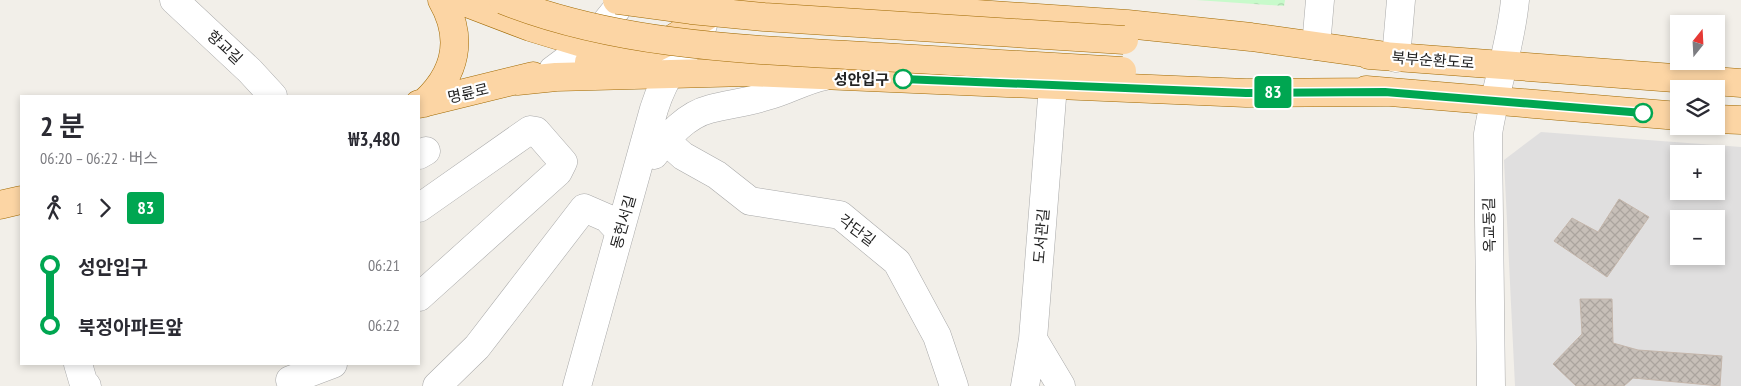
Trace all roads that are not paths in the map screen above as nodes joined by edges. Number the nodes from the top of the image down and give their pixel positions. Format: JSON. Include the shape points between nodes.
{"nodes":[{"id":1,"x":174,"y":0,"type":"edge"},
{"id":2,"x":442,"y":0,"type":"edge"},
{"id":3,"x":459,"y":0,"type":"edge"},
{"id":4,"x":503,"y":0,"type":"edge"},
{"id":5,"x":617,"y":0,"type":"edge"},
{"id":6,"x":623,"y":0,"type":"edge"},
{"id":7,"x":745,"y":0,"type":"edge"},
{"id":8,"x":767,"y":0,"type":"edge"},
{"id":9,"x":1320,"y":0,"type":"edge"},
{"id":10,"x":1402,"y":0,"type":"edge"},
{"id":11,"x":1515,"y":0,"type":"edge"},
{"id":12,"x":856,"y":3,"type":"edge"},
{"id":13,"x":708,"y":7,"type":"edge"},
{"id":14,"x":586,"y":44,"type":"junction"},
{"id":15,"x":1316,"y":46,"type":"junction"},
{"id":16,"x":1392,"y":57,"type":"junction"},
{"id":17,"x":1503,"y":65,"type":"junction"},
{"id":18,"x":635,"y":66,"type":"junction"},
{"id":19,"x":553,"y":70,"type":"junction"},
{"id":20,"x":748,"y":72,"type":"junction"},
{"id":21,"x":828,"y":75,"type":"junction"},
{"id":22,"x":669,"y":76,"type":"junction"},
{"id":23,"x":516,"y":81,"type":"junction"},
{"id":24,"x":1741,"y":84,"type":"edge"},
{"id":25,"x":1053,"y":85,"type":"junction"},
{"id":26,"x":1385,"y":92,"type":"junction"},
{"id":27,"x":272,"y":95,"type":"edge"},
{"id":28,"x":1494,"y":101,"type":"junction"},
{"id":29,"x":421,"y":104,"type":"edge"},
{"id":30,"x":1670,"y":115,"type":"edge"},
{"id":31,"x":1725,"y":119,"type":"edge"},
{"id":32,"x":1741,"y":120,"type":"edge"},
{"id":33,"x":665,"y":140,"type":"junction"},
{"id":34,"x":632,"y":193,"type":"junction"},
{"id":35,"x":20,"y":200,"type":"edge"},
{"id":36,"x":0,"y":205,"type":"edge"},
{"id":37,"x":420,"y":207,"type":"edge"},
{"id":38,"x":620,"y":232,"type":"junction"},
{"id":39,"x":420,"y":296,"type":"edge"},
{"id":40,"x":1032,"y":339,"type":"junction"},
{"id":41,"x":78,"y":365,"type":"edge"},
{"id":42,"x":330,"y":365,"type":"edge"},
{"id":43,"x":288,"y":377,"type":"edge"},
{"id":44,"x":86,"y":386,"type":"edge"},
{"id":45,"x":437,"y":386,"type":"edge"},
{"id":46,"x":577,"y":386,"type":"edge"},
{"id":47,"x":954,"y":386,"type":"edge"},
{"id":48,"x":1025,"y":386,"type":"edge"},
{"id":49,"x":1061,"y":386,"type":"edge"},
{"id":50,"x":1491,"y":386,"type":"edge"}],
"edges":[{"from":1,"to":27,"type":"street","name":"향교길"},
{"from":2,"to":29,"type":"main road","via":[[453,26],[451,66],[436,92]]},
{"from":3,"to":14,"type":"main road"},
{"from":4,"to":26,"type":"main road","bridge":true,"via":[[578,25],[682,42],[763,50],[1211,76]]},
{"from":5,"to":16,"type":"main road","name":"북부순환도로","bridge":true,"via":[[764,17]]},
{"from":6,"to":14,"type":"street"},
{"from":7,"to":13,"type":"main road"},
{"from":8,"to":12,"type":"main road"},
{"from":9,"to":15,"type":"street"},
{"from":10,"to":16,"type":"street"},
{"from":11,"to":17,"type":"street","name":"옥교동길"},
{"from":12,"to":15,"type":"main road","via":[[1127,24]]},
{"from":13,"to":18,"type":"main road","via":[[673,39],[656,48]]},
{"from":13,"to":20,"type":"street","via":[[707,34],[714,48],[726,61]]},
{"from":13,"to":22,"type":"street","via":[[700,33]]},
{"from":14,"to":18,"type":"main road"},
{"from":14,"to":19,"type":"street"},
{"from":15,"to":16,"type":"main road"},
{"from":16,"to":17,"type":"main road","name":"북부순환도로"},
{"from":17,"to":24,"type":"main road","name":"북부순환도로"},
{"from":17,"to":28,"type":"street","name":"옥교동길"},
{"from":18,"to":19,"type":"main road","via":[[600,60]]},
{"from":18,"to":22,"type":"main road"},
{"from":18,"to":23,"type":"main road"},
{"from":19,"to":23,"type":"main road"},
{"from":20,"to":21,"type":"main road"},
{"from":20,"to":22,"type":"main road"},
{"from":21,"to":25,"type":"main road"},
{"from":21,"to":33,"type":"street","via":[[767,96],[708,109],[679,126]]},
{"from":22,"to":34,"type":"street","name":"동헌서길","via":[[642,147]]},
{"from":23,"to":29,"type":"main road","name":"명륜로"},
{"from":25,"to":26,"type":"main road","via":[[1246,93]]},
{"from":25,"to":40,"type":"street","name":"도서관길"},
{"from":26,"to":28,"type":"main road"},
{"from":28,"to":30,"type":"main road"},
{"from":28,"to":50,"type":"street","name":"옥교동길","via":[[1488,134]]},
{"from":31,"to":32,"type":"main road"},
{"from":33,"to":34,"type":"street","via":[[648,162]]},
{"from":33,"to":47,"type":"street","name":"각단길","via":[[683,156],[716,174],[750,201],[840,215],[897,262],[937,336]]},
{"from":34,"to":38,"type":"street","name":"동헌서길"},
{"from":35,"to":36,"type":"main road"},
{"from":37,"to":39,"type":"street","via":[[530,130],[536,131],[562,162],[558,172]]},
{"from":38,"to":45,"type":"street","via":[[607,218],[584,208],[477,347]]},
{"from":38,"to":46,"type":"street","name":"동헌서길"},
{"from":40,"to":48,"type":"street","name":"도서관길"},
{"from":40,"to":49,"type":"street"},
{"from":41,"to":44,"type":"street"},
{"from":42,"to":43,"type":"street"}]}
